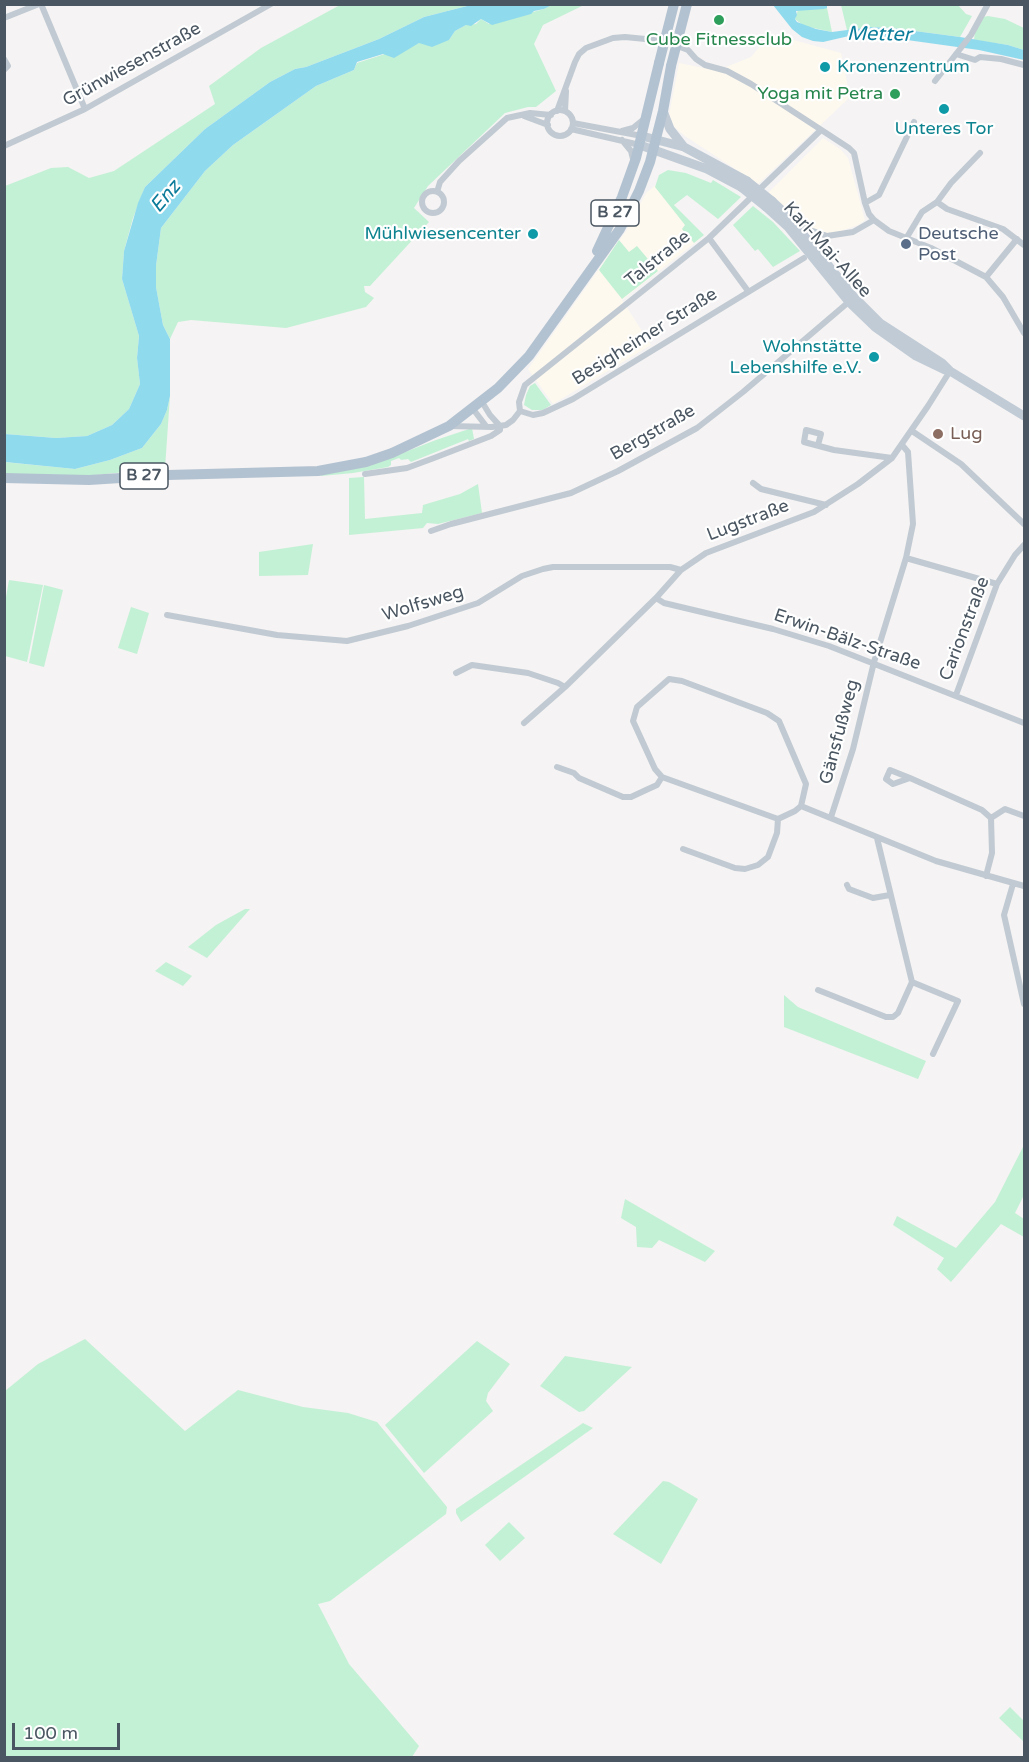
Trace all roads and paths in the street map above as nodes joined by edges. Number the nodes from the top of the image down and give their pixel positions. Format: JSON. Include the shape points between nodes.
{"nodes":[{"id":1,"x":40,"y":4,"type":"edge"},
{"id":2,"x":271,"y":4,"type":"edge"},
{"id":3,"x":674,"y":4,"type":"edge"},
{"id":4,"x":687,"y":4,"type":"edge"},
{"id":5,"x":988,"y":4,"type":"edge"},
{"id":6,"x":4,"y":18,"type":"edge"},
{"id":7,"x":958,"y":52,"type":"junction"},
{"id":8,"x":4,"y":59,"type":"edge"},
{"id":9,"x":1024,"y":65,"type":"edge"},
{"id":10,"x":4,"y":70,"type":"edge"},
{"id":11,"x":935,"y":81,"type":"dead end"},
{"id":12,"x":85,"y":109,"type":"junction"},
{"id":13,"x":663,"y":111,"type":"junction"},
{"id":14,"x":557,"y":112,"type":"junction"},
{"id":15,"x":648,"y":114,"type":"junction"},
{"id":16,"x":523,"y":116,"type":"junction"},
{"id":17,"x":914,"y":122,"type":"dead end"},
{"id":18,"x":548,"y":125,"type":"junction"},
{"id":19,"x":572,"y":126,"type":"junction"},
{"id":20,"x":821,"y":130,"type":"junction"},
{"id":21,"x":618,"y":132,"type":"junction"},
{"id":22,"x":657,"y":139,"type":"junction"},
{"id":23,"x":622,"y":140,"type":"junction"},
{"id":24,"x":641,"y":140,"type":"junction"},
{"id":25,"x":4,"y":146,"type":"edge"},
{"id":26,"x":684,"y":147,"type":"junction"},
{"id":27,"x":654,"y":150,"type":"junction"},
{"id":28,"x":980,"y":153,"type":"dead end"},
{"id":29,"x":675,"y":158,"type":"junction"},
{"id":30,"x":634,"y":164,"type":"junction"},
{"id":31,"x":744,"y":184,"type":"junction"},
{"id":32,"x":437,"y":192,"type":"dead end"},
{"id":33,"x":937,"y":202,"type":"junction"},
{"id":34,"x":865,"y":203,"type":"junction"},
{"id":35,"x":769,"y":204,"type":"junction"},
{"id":36,"x":790,"y":218,"type":"junction"},
{"id":37,"x":874,"y":220,"type":"junction"},
{"id":38,"x":907,"y":237,"type":"junction"},
{"id":39,"x":709,"y":238,"type":"junction"},
{"id":40,"x":1017,"y":239,"type":"junction"},
{"id":41,"x":807,"y":244,"type":"junction"},
{"id":42,"x":1024,"y":245,"type":"edge"},
{"id":43,"x":804,"y":258,"type":"dead end"},
{"id":44,"x":986,"y":277,"type":"junction"},
{"id":45,"x":582,"y":280,"type":"junction"},
{"id":46,"x":748,"y":291,"type":"junction"},
{"id":47,"x":852,"y":300,"type":"junction"},
{"id":48,"x":1024,"y":333,"type":"edge"},
{"id":49,"x":950,"y":371,"type":"junction"},
{"id":50,"x":482,"y":402,"type":"junction"},
{"id":51,"x":473,"y":410,"type":"junction"},
{"id":52,"x":520,"y":411,"type":"junction"},
{"id":53,"x":1024,"y":416,"type":"edge"},
{"id":54,"x":478,"y":425,"type":"junction"},
{"id":55,"x":449,"y":426,"type":"junction"},
{"id":56,"x":486,"y":426,"type":"junction"},
{"id":57,"x":500,"y":426,"type":"junction"},
{"id":58,"x":912,"y":431,"type":"junction"},
{"id":59,"x":484,"y":439,"type":"junction"},
{"id":60,"x":818,"y":445,"type":"dead end"},
{"id":61,"x":902,"y":446,"type":"junction"},
{"id":62,"x":892,"y":458,"type":"junction"},
{"id":63,"x":365,"y":474,"type":"dead end"},
{"id":64,"x":4,"y":478,"type":"edge"},
{"id":65,"x":753,"y":483,"type":"dead end"},
{"id":66,"x":827,"y":505,"type":"junction"},
{"id":67,"x":1024,"y":524,"type":"edge"},
{"id":68,"x":432,"y":531,"type":"dead end"},
{"id":69,"x":1024,"y":545,"type":"edge"},
{"id":70,"x":906,"y":558,"type":"junction"},
{"id":71,"x":681,"y":570,"type":"junction"},
{"id":72,"x":997,"y":584,"type":"junction"},
{"id":73,"x":656,"y":598,"type":"junction"},
{"id":74,"x":167,"y":615,"type":"dead end"},
{"id":75,"x":874,"y":662,"type":"junction"},
{"id":76,"x":456,"y":673,"type":"dead end"},
{"id":77,"x":565,"y":687,"type":"junction"},
{"id":78,"x":956,"y":695,"type":"junction"},
{"id":79,"x":524,"y":723,"type":"dead end"},
{"id":80,"x":1024,"y":723,"type":"edge"},
{"id":81,"x":557,"y":767,"type":"dead end"},
{"id":82,"x":662,"y":777,"type":"junction"},
{"id":83,"x":910,"y":778,"type":"dead end"},
{"id":84,"x":801,"y":806,"type":"junction"},
{"id":85,"x":1024,"y":816,"type":"edge"},
{"id":86,"x":831,"y":817,"type":"junction"},
{"id":87,"x":992,"y":818,"type":"junction"},
{"id":88,"x":778,"y":819,"type":"junction"},
{"id":89,"x":877,"y":838,"type":"junction"},
{"id":90,"x":683,"y":849,"type":"dead end"},
{"id":91,"x":986,"y":876,"type":"junction"},
{"id":92,"x":1013,"y":884,"type":"junction"},
{"id":93,"x":847,"y":885,"type":"dead end"},
{"id":94,"x":1024,"y":886,"type":"edge"},
{"id":95,"x":890,"y":895,"type":"junction"},
{"id":96,"x":912,"y":982,"type":"junction"},
{"id":97,"x":818,"y":990,"type":"dead end"},
{"id":98,"x":1024,"y":1004,"type":"edge"},
{"id":99,"x":933,"y":1054,"type":"dead end"}],
"edges":[{"from":1,"to":6,"type":"street"},
{"from":1,"to":12,"type":"street"},
{"from":2,"to":12,"type":"street","name":"Grünwiesenstraße"},
{"from":3,"to":15,"type":"main road","number":"B 27","bridge":true},
{"from":4,"to":13,"type":"main road","number":"B 27","bridge":true},
{"from":5,"to":7,"type":"street"},
{"from":7,"to":9,"type":"street","via":[[975,60],[1001,59]]},
{"from":7,"to":11,"type":"street"},
{"from":8,"to":10,"type":"street","via":[[8,66]]},
{"from":12,"to":25,"type":"street","name":"Grünwiesenstraße"},
{"from":13,"to":22,"type":"main road","number":"B 27"},
{"from":13,"to":26,"type":"main road","name":"Karl-Mai-Allee","via":[[670,129]]},
{"from":14,"to":16,"type":"street"},
{"from":14,"to":18,"type":"street"},
{"from":14,"to":19,"type":"street","via":[[570,116]]},
{"from":14,"to":20,"type":"street","via":[[579,54],[593,45],[625,37],[684,48],[705,65],[728,71]]},
{"from":15,"to":21,"type":"street","via":[[637,126]]},
{"from":15,"to":24,"type":"main road","number":"B 27"},
{"from":16,"to":18,"type":"street"},
{"from":16,"to":32,"type":"street","via":[[507,118],[493,129],[440,182]]},
{"from":17,"to":34,"type":"street","via":[[879,195]]},
{"from":18,"to":19,"type":"street","via":[[559,136]]},
{"from":19,"to":21,"type":"street"},
{"from":19,"to":23,"type":"street"},
{"from":20,"to":34,"type":"street","via":[[854,153]]},
{"from":20,"to":39,"type":"street","name":"Talstraße"},
{"from":21,"to":24,"type":"street"},
{"from":22,"to":24,"type":"main road","name":"Karl-Mai-Allee"},
{"from":22,"to":26,"type":"main road","name":"Karl-Mai-Allee"},
{"from":22,"to":27,"type":"main road","number":"B 27"},
{"from":23,"to":24,"type":"street"},
{"from":23,"to":30,"type":"street","via":[[632,151]]},
{"from":24,"to":27,"type":"main road","name":"Karl-Mai-Allee"},
{"from":24,"to":30,"type":"main road","number":"B 27"},
{"from":26,"to":29,"type":"main road"},
{"from":26,"to":31,"type":"main road","name":"Karl-Mai-Allee"},
{"from":27,"to":29,"type":"main road","name":"Karl-Mai-Allee"},
{"from":27,"to":45,"type":"main road","number":"B 27","via":[[627,216]]},
{"from":28,"to":33,"type":"street"},
{"from":29,"to":31,"type":"main road","name":"Karl-Mai-Allee"},
{"from":30,"to":45,"type":"main road","number":"B 27"},
{"from":31,"to":35,"type":"main road","name":"Karl-Mai-Allee","bridge":true},
{"from":33,"to":38,"type":"street","via":[[922,212]]},
{"from":33,"to":40,"type":"street"},
{"from":34,"to":37,"type":"street"},
{"from":35,"to":36,"type":"main road","name":"Karl-Mai-Allee"},
{"from":35,"to":41,"type":"main road","name":"Karl-Mai-Allee"},
{"from":36,"to":37,"type":"street","via":[[827,236],[853,232]]},
{"from":36,"to":41,"type":"main road","name":"Karl-Mai-Allee"},
{"from":37,"to":38,"type":"street"},
{"from":38,"to":44,"type":"street"},
{"from":39,"to":46,"type":"street"},
{"from":39,"to":52,"type":"street","name":"Talstraße","via":[[525,385]]},
{"from":40,"to":42,"type":"street"},
{"from":40,"to":44,"type":"street"},
{"from":41,"to":47,"type":"main road","name":"Karl-Mai-Allee"},
{"from":43,"to":46,"type":"street","name":"Besigheimer Straße"},
{"from":44,"to":48,"type":"street"},
{"from":45,"to":50,"type":"main road","number":"B 27","via":[[529,356]]},
{"from":46,"to":52,"type":"street","name":"Besigheimer Straße","via":[[573,399],[543,413]]},
{"from":47,"to":49,"type":"main road","name":"Karl-Mai-Allee"},
{"from":47,"to":68,"type":"street","name":"Bergstraße","via":[[698,428],[571,493]]},
{"from":49,"to":53,"type":"main road","name":"Karl-Mai-Allee"},
{"from":49,"to":58,"type":"street","name":"Lugstraße"},
{"from":50,"to":51,"type":"main road","number":"B 27"},
{"from":50,"to":57,"type":"street"},
{"from":51,"to":55,"type":"main road","number":"B 27"},
{"from":51,"to":56,"type":"street"},
{"from":52,"to":57,"type":"street","via":[[510,423]]},
{"from":54,"to":55,"type":"street"},
{"from":54,"to":56,"type":"street"},
{"from":54,"to":59,"type":"street","via":[[485,432]]},
{"from":55,"to":64,"type":"main road","number":"B 27","via":[[366,462],[318,471],[89,480]]},
{"from":56,"to":57,"type":"street"},
{"from":57,"to":59,"type":"street","via":[[497,433]]},
{"from":58,"to":61,"type":"street","name":"Lugstraße"},
{"from":58,"to":67,"type":"street","via":[[961,464]]},
{"from":59,"to":63,"type":"street","via":[[407,468]]},
{"from":60,"to":62,"type":"street"},
{"from":61,"to":62,"type":"street","name":"Lugstraße"},
{"from":61,"to":70,"type":"street","name":"Gänsfußweg","via":[[908,452],[913,524]]},
{"from":62,"to":66,"type":"street","name":"Lugstraße"},
{"from":65,"to":66,"type":"street","via":[[761,489]]},
{"from":66,"to":71,"type":"street","name":"Lugstraße","via":[[706,553]]},
{"from":69,"to":72,"type":"street","name":"Carionstraße"},
{"from":70,"to":72,"type":"street"},
{"from":70,"to":75,"type":"street","name":"Gänsfußweg"},
{"from":71,"to":73,"type":"street","name":"Lugstraße"},
{"from":71,"to":74,"type":"street","name":"Wolfsweg","via":[[543,569],[522,576],[478,603],[347,641],[277,635]]},
{"from":72,"to":78,"type":"street","name":"Carionstraße"},
{"from":73,"to":75,"type":"street","name":"Erwin-Bälz-Straße"},
{"from":73,"to":77,"type":"street","name":"Lugstraße"},
{"from":75,"to":78,"type":"street","name":"Erwin-Bälz-Straße"},
{"from":75,"to":86,"type":"street","name":"Gänsfußweg"},
{"from":76,"to":77,"type":"street","via":[[472,665],[528,673]]},
{"from":77,"to":79,"type":"street","name":"Lugstraße"},
{"from":78,"to":80,"type":"street","name":"Erwin-Bälz-Straße"},
{"from":81,"to":82,"type":"street","via":[[623,797],[657,784]]},
{"from":82,"to":84,"type":"street","via":[[633,721],[637,707],[669,679],[767,713],[779,721],[806,784]]},
{"from":82,"to":88,"type":"street"},
{"from":83,"to":87,"type":"street"},
{"from":84,"to":86,"type":"street"},
{"from":84,"to":88,"type":"street"},
{"from":85,"to":87,"type":"street","via":[[1005,809]]},
{"from":86,"to":89,"type":"street"},
{"from":87,"to":91,"type":"street","via":[[992,853]]},
{"from":88,"to":90,"type":"street","via":[[768,857],[758,865],[735,868]]},
{"from":89,"to":91,"type":"street"},
{"from":89,"to":95,"type":"street"},
{"from":91,"to":92,"type":"street"},
{"from":92,"to":94,"type":"street"},
{"from":92,"to":98,"type":"street","via":[[1004,915]]},
{"from":93,"to":95,"type":"street","via":[[873,898]]},
{"from":95,"to":96,"type":"street"},
{"from":96,"to":97,"type":"street","via":[[893,1017]]},
{"from":96,"to":99,"type":"street","via":[[958,1001]]}]}
